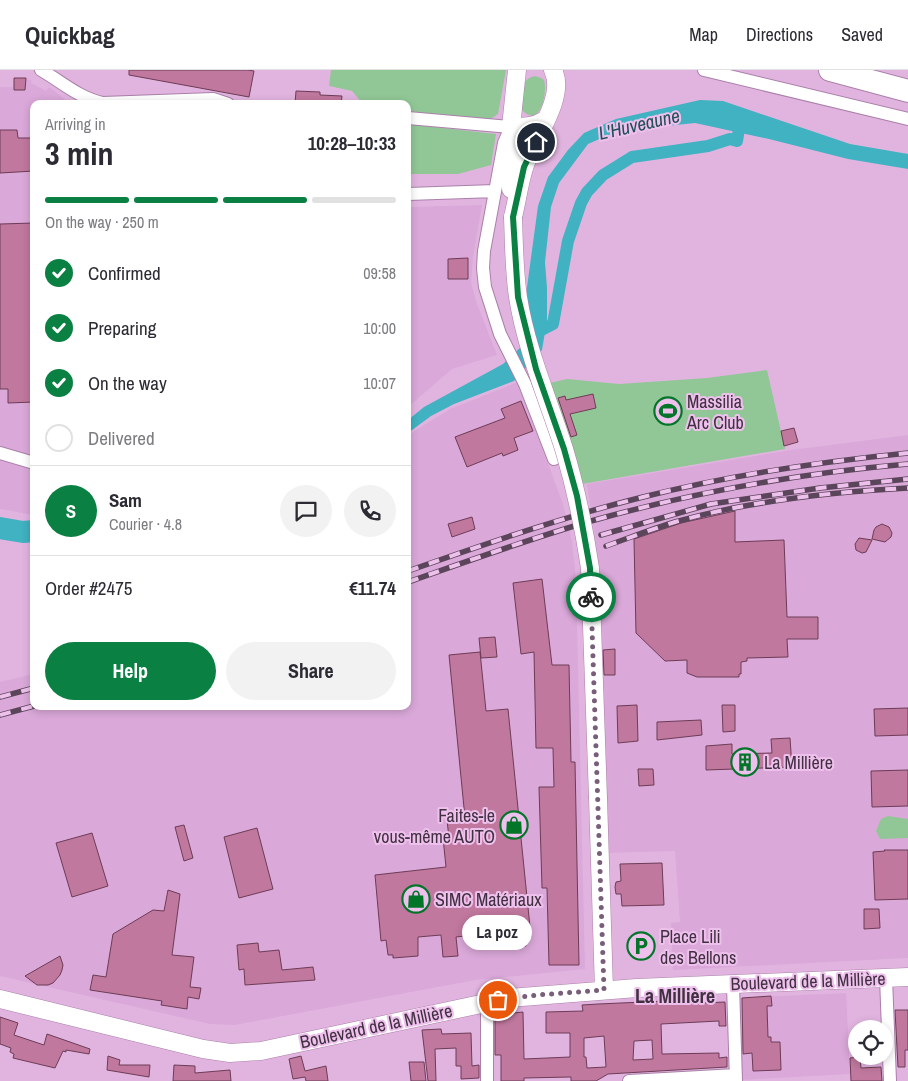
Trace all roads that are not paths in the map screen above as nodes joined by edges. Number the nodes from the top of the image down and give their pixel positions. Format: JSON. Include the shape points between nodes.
{"nodes":[{"id":1,"x":41,"y":70,"type":"edge"},
{"id":2,"x":554,"y":70,"type":"edge"},
{"id":3,"x":704,"y":70,"type":"edge"},
{"id":4,"x":830,"y":70,"type":"edge"},
{"id":5,"x":518,"y":72,"type":"edge"},
{"id":6,"x":908,"y":91,"type":"edge"},
{"id":7,"x":90,"y":100,"type":"edge"},
{"id":8,"x":186,"y":100,"type":"edge"},
{"id":9,"x":216,"y":100,"type":"edge"},
{"id":10,"x":411,"y":118,"type":"edge"},
{"id":11,"x":908,"y":119,"type":"edge"},
{"id":12,"x":545,"y":120,"type":"junction"},
{"id":13,"x":511,"y":127,"type":"junction"},
{"id":14,"x":495,"y":191,"type":"junction"},
{"id":15,"x":411,"y":194,"type":"edge"},
{"id":16,"x":513,"y":217,"type":"junction"},
{"id":17,"x":0,"y":454,"type":"edge"},
{"id":18,"x":554,"y":459,"type":"dead end"},
{"id":19,"x":30,"y":463,"type":"edge"},
{"id":20,"x":908,"y":977,"type":"edge"},
{"id":21,"x":886,"y":978,"type":"junction"},
{"id":22,"x":733,"y":984,"type":"junction"},
{"id":23,"x":604,"y":990,"type":"junction"},
{"id":24,"x":0,"y":999,"type":"edge"},
{"id":25,"x":487,"y":1003,"type":"junction"},
{"id":26,"x":736,"y":1078,"type":"edge"},
{"id":27,"x":487,"y":1081,"type":"edge"},
{"id":28,"x":629,"y":1081,"type":"edge"},
{"id":29,"x":890,"y":1081,"type":"edge"}],
"edges":[{"from":1,"to":7,"type":"street"},
{"from":2,"to":12,"type":"street","via":[[554,97]]},
{"from":3,"to":11,"type":"street"},
{"from":4,"to":6,"type":"highway"},
{"from":5,"to":13,"type":"street"},
{"from":8,"to":9,"type":"street"},
{"from":10,"to":13,"type":"street"},
{"from":12,"to":13,"type":"street","via":[[528,127]]},
{"from":12,"to":16,"type":"street","via":[[524,167]]},
{"from":13,"to":14,"type":"street","via":[[504,143]]},
{"from":13,"to":16,"type":"street"},
{"from":14,"to":15,"type":"street"},
{"from":14,"to":18,"type":"street","via":[[484,252],[485,287],[500,334]]},
{"from":16,"to":23,"type":"street","bridge":true,"via":[[518,297],[536,369],[577,496],[590,568]]},
{"from":17,"to":19,"type":"street"},
{"from":20,"to":21,"type":"street","name":"Boulevard de la Millière"},
{"from":21,"to":22,"type":"street","name":"Boulevard de la Millière"},
{"from":21,"to":29,"type":"street"},
{"from":22,"to":23,"type":"street","name":"Boulevard de la Millière"},
{"from":22,"to":26,"type":"street"},
{"from":23,"to":25,"type":"street","name":"Boulevard de la Millière","via":[[509,998]]},
{"from":24,"to":25,"type":"street","name":"Boulevard de la Millière","via":[[203,1050],[230,1053],[261,1051]]},
{"from":25,"to":27,"type":"street"},
{"from":26,"to":28,"type":"street"}]}
